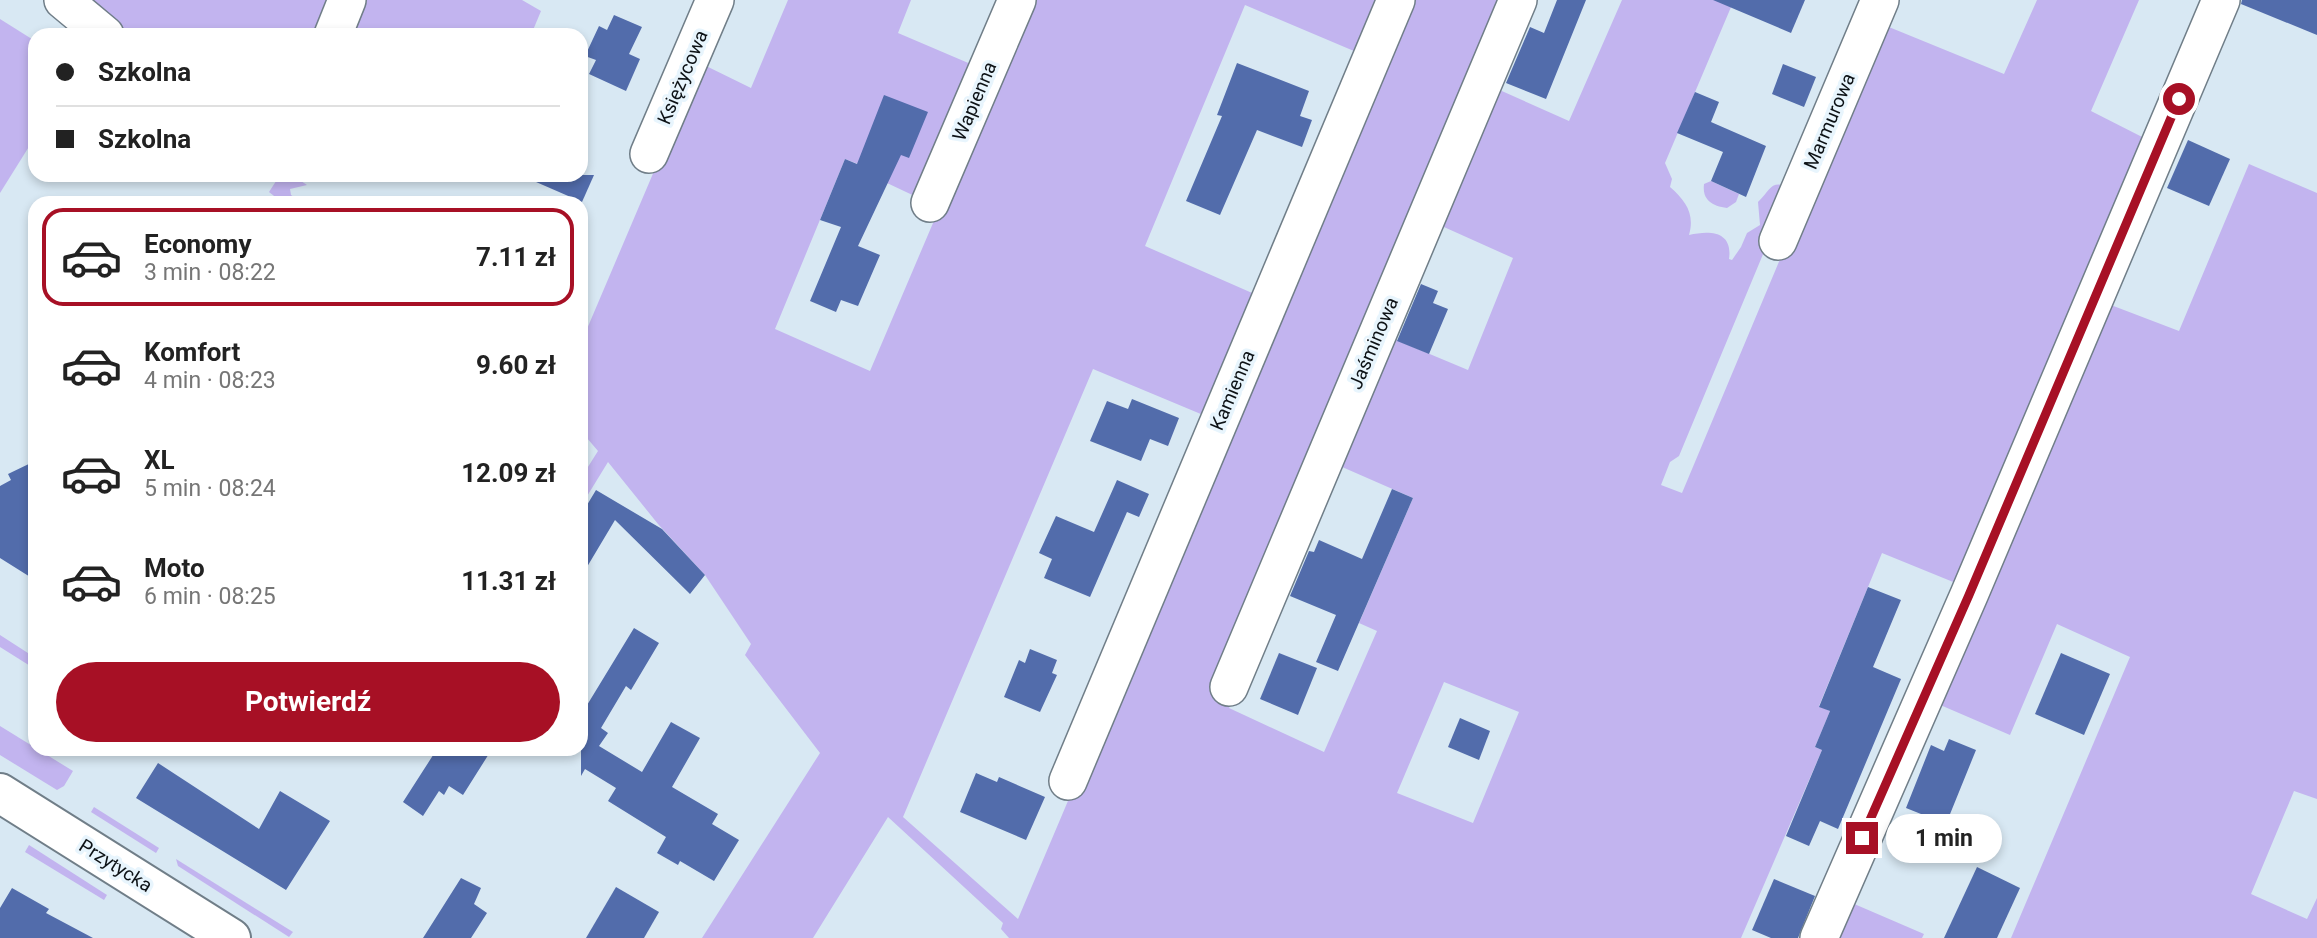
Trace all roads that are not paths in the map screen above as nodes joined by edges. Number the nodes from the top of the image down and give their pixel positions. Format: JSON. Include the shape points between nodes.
{"nodes":[{"id":1,"x":63,"y":0,"type":"edge"},
{"id":2,"x":347,"y":0,"type":"edge"},
{"id":3,"x":715,"y":0,"type":"edge"},
{"id":4,"x":1017,"y":0,"type":"edge"},
{"id":5,"x":1396,"y":0,"type":"edge"},
{"id":6,"x":1518,"y":0,"type":"edge"},
{"id":7,"x":1880,"y":0,"type":"edge"},
{"id":8,"x":2221,"y":0,"type":"edge"},
{"id":9,"x":97,"y":28,"type":"edge"},
{"id":10,"x":336,"y":28,"type":"edge"},
{"id":11,"x":649,"y":154,"type":"dead end"},
{"id":12,"x":930,"y":203,"type":"dead end"},
{"id":13,"x":1778,"y":241,"type":"dead end"},
{"id":14,"x":1229,"y":687,"type":"dead end"},
{"id":15,"x":1069,"y":781,"type":"dead end"},
{"id":16,"x":0,"y":793,"type":"edge"},
{"id":17,"x":231,"y":938,"type":"edge"},
{"id":18,"x":1819,"y":938,"type":"edge"}],
"edges":[{"from":1,"to":9,"type":"street"},
{"from":2,"to":10,"type":"street"},
{"from":3,"to":11,"type":"street","name":"Księżycowa"},
{"from":4,"to":12,"type":"street","name":"Wapienna"},
{"from":5,"to":15,"type":"street","name":"Kamienna"},
{"from":6,"to":14,"type":"street","name":"Jaśminowa"},
{"from":7,"to":13,"type":"street","name":"Marmurowa"},
{"from":8,"to":18,"type":"street"},
{"from":16,"to":17,"type":"main road","name":"Przytycka"}]}
